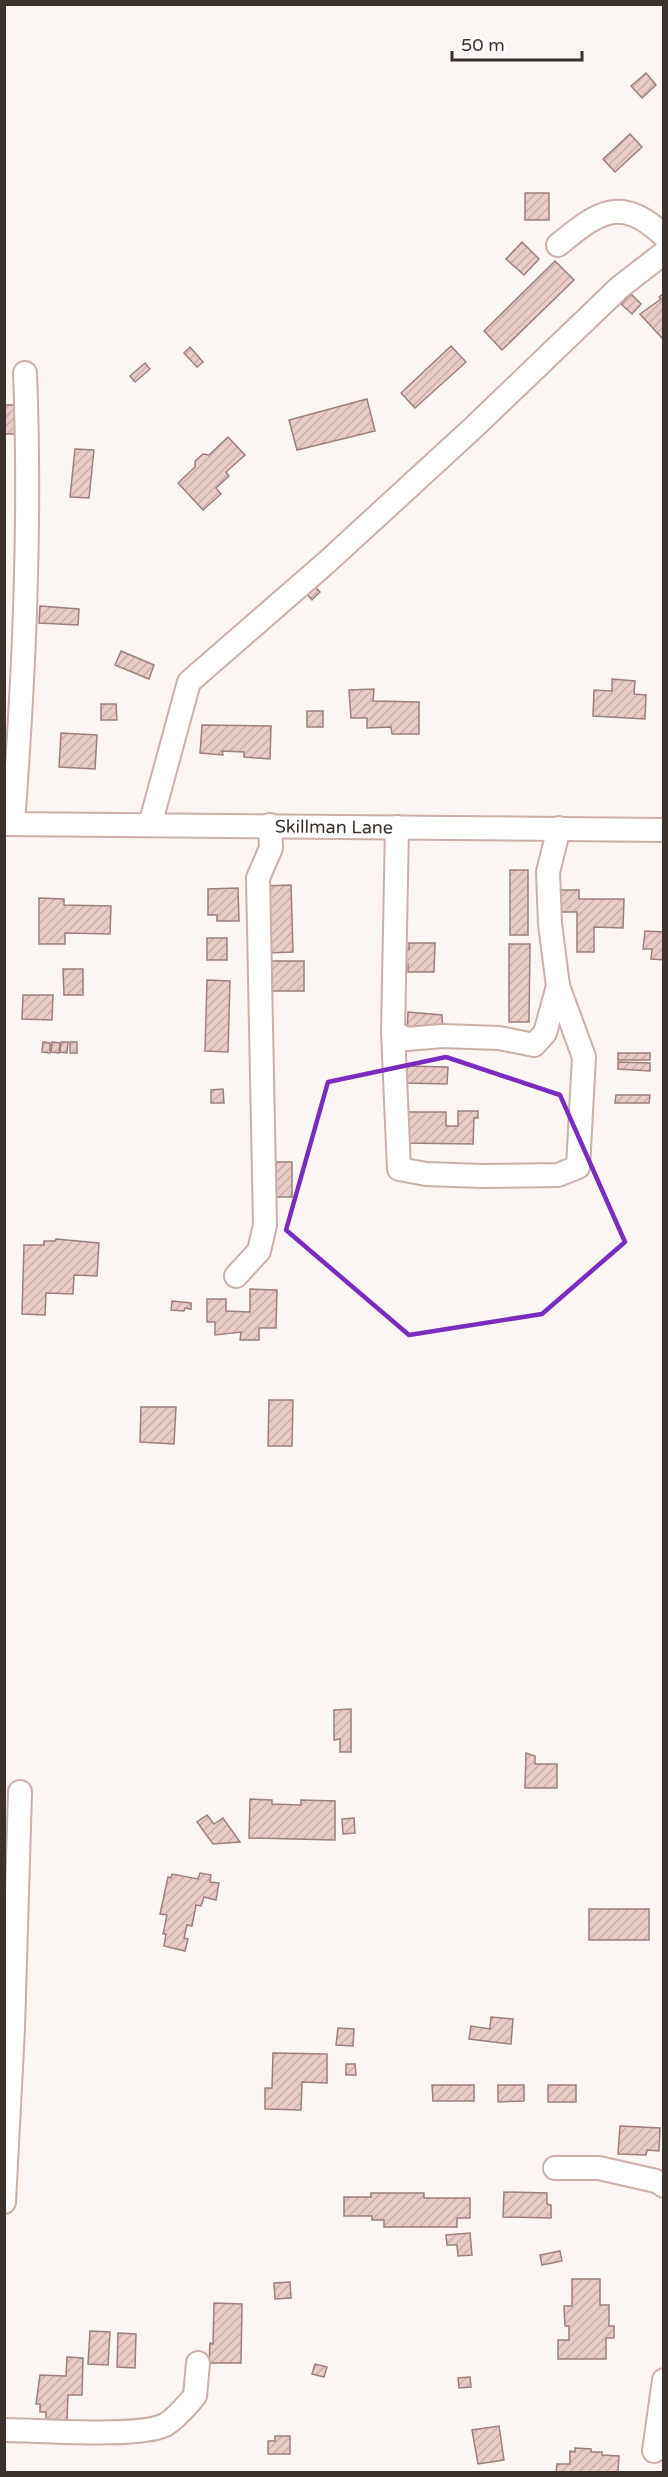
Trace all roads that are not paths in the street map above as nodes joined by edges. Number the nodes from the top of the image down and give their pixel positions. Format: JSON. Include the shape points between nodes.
{"nodes":[{"id":1,"x":663,"y":236,"type":"edge"},
{"id":2,"x":558,"y":244,"type":"dead end"},
{"id":3,"x":663,"y":254,"type":"edge"},
{"id":4,"x":26,"y":373,"type":"dead end"},
{"id":5,"x":9,"y":824,"type":"edge"},
{"id":6,"x":150,"y":825,"type":"junction"},
{"id":7,"x":270,"y":825,"type":"junction"},
{"id":8,"x":397,"y":827,"type":"junction"},
{"id":9,"x":559,"y":828,"type":"junction"},
{"id":10,"x":663,"y":830,"type":"edge"},
{"id":11,"x":558,"y":986,"type":"junction"},
{"id":12,"x":393,"y":1032,"type":"junction"},
{"id":13,"x":236,"y":1276,"type":"dead end"},
{"id":14,"x":20,"y":1792,"type":"dead end"},
{"id":15,"x":555,"y":2168,"type":"dead end"},
{"id":16,"x":663,"y":2186,"type":"edge"},
{"id":17,"x":4,"y":2202,"type":"edge"},
{"id":18,"x":198,"y":2363,"type":"dead end"},
{"id":19,"x":663,"y":2380,"type":"edge"},
{"id":20,"x":4,"y":2430,"type":"edge"},
{"id":21,"x":654,"y":2451,"type":"dead end"}],
"edges":[{"from":1,"to":2,"type":"street","via":[[653,225],[634,215],[610,211],[592,218]]},
{"from":3,"to":6,"type":"street","via":[[620,287],[327,562],[189,682]]},
{"from":4,"to":5,"type":"street","via":[[22,698]]},
{"from":5,"to":6,"type":"street","name":"Skillman Lane"},
{"from":6,"to":7,"type":"street","name":"Skillman Lane"},
{"from":7,"to":8,"type":"street","name":"Skillman Lane"},
{"from":7,"to":13,"type":"street","via":[[271,848],[258,878],[265,1225],[259,1251]]},
{"from":8,"to":9,"type":"street","name":"Skillman Lane"},
{"from":8,"to":12,"type":"street"},
{"from":9,"to":10,"type":"street","name":"Skillman Lane"},
{"from":9,"to":11,"type":"street","via":[[548,872]]},
{"from":11,"to":12,"type":"street","via":[[545,1033],[534,1044],[478,1037],[407,1039]]},
{"from":11,"to":12,"type":"street","via":[[584,1057],[578,1167],[558,1175],[426,1174],[399,1169]]},
{"from":14,"to":17,"type":"street"},
{"from":15,"to":16,"type":"street","via":[[598,2168]]},
{"from":18,"to":20,"type":"street","via":[[195,2396],[167,2424],[155,2429]]},
{"from":19,"to":21,"type":"street"}]}
